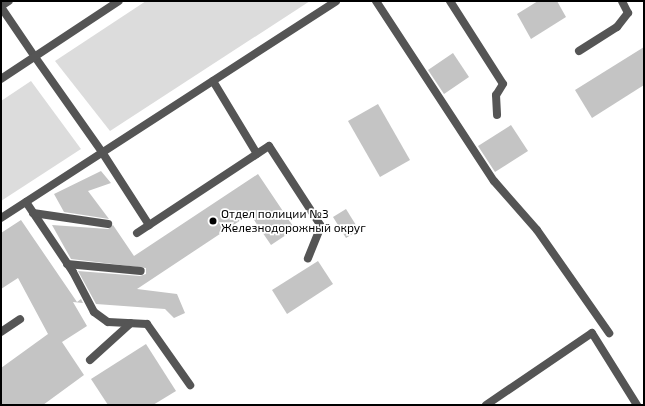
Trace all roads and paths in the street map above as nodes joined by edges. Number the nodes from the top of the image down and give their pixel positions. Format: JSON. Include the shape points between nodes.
{"nodes":[{"id":1,"x":9,"y":1,"type":"edge"},
{"id":2,"x":119,"y":1,"type":"edge"},
{"id":3,"x":336,"y":1,"type":"edge"},
{"id":4,"x":376,"y":1,"type":"edge"},
{"id":5,"x":450,"y":1,"type":"edge"},
{"id":6,"x":622,"y":1,"type":"edge"},
{"id":7,"x":1,"y":7,"type":"edge"},
{"id":8,"x":579,"y":51,"type":"dead end"},
{"id":9,"x":35,"y":57,"type":"junction"},
{"id":10,"x":1,"y":80,"type":"edge"},
{"id":11,"x":213,"y":80,"type":"junction"},
{"id":12,"x":497,"y":115,"type":"dead end"},
{"id":13,"x":102,"y":152,"type":"junction"},
{"id":14,"x":257,"y":154,"type":"junction"},
{"id":15,"x":26,"y":202,"type":"junction"},
{"id":16,"x":34,"y":213,"type":"junction"},
{"id":17,"x":1,"y":218,"type":"edge"},
{"id":18,"x":108,"y":224,"type":"dead end"},
{"id":19,"x":149,"y":225,"type":"junction"},
{"id":20,"x":137,"y":234,"type":"dead end"},
{"id":21,"x":308,"y":258,"type":"dead end"},
{"id":22,"x":68,"y":264,"type":"junction"},
{"id":23,"x":141,"y":271,"type":"dead end"},
{"id":24,"x":20,"y":320,"type":"dead end"},
{"id":25,"x":131,"y":324,"type":"junction"},
{"id":26,"x":1,"y":332,"type":"edge"},
{"id":27,"x":609,"y":333,"type":"dead end"},
{"id":28,"x":90,"y":360,"type":"dead end"},
{"id":29,"x":190,"y":385,"type":"dead end"},
{"id":30,"x":486,"y":405,"type":"edge"},
{"id":31,"x":637,"y":405,"type":"edge"}],
"edges":[{"from":1,"to":7,"type":"street"},
{"from":2,"to":9,"type":"street"},
{"from":3,"to":11,"type":"street"},
{"from":4,"to":27,"type":"street","via":[[494,181],[537,230]]},
{"from":5,"to":12,"type":"street","via":[[503,84],[496,95]]},
{"from":6,"to":8,"type":"street","via":[[628,13],[618,27]]},
{"from":7,"to":9,"type":"street"},
{"from":9,"to":10,"type":"street"},
{"from":9,"to":13,"type":"street"},
{"from":11,"to":13,"type":"street"},
{"from":11,"to":14,"type":"street"},
{"from":13,"to":15,"type":"street"},
{"from":13,"to":19,"type":"street"},
{"from":14,"to":19,"type":"street"},
{"from":14,"to":21,"type":"street","via":[[269,146],[321,226]]},
{"from":15,"to":16,"type":"street"},
{"from":15,"to":17,"type":"street"},
{"from":16,"to":18,"type":"street"},
{"from":16,"to":22,"type":"street"},
{"from":19,"to":20,"type":"street"},
{"from":22,"to":23,"type":"street"},
{"from":22,"to":25,"type":"street","via":[[94,312],[108,322]]},
{"from":24,"to":26,"type":"street"},
{"from":25,"to":28,"type":"street"},
{"from":25,"to":29,"type":"street","via":[[147,324]]},
{"from":30,"to":31,"type":"street","via":[[592,333]]}]}
